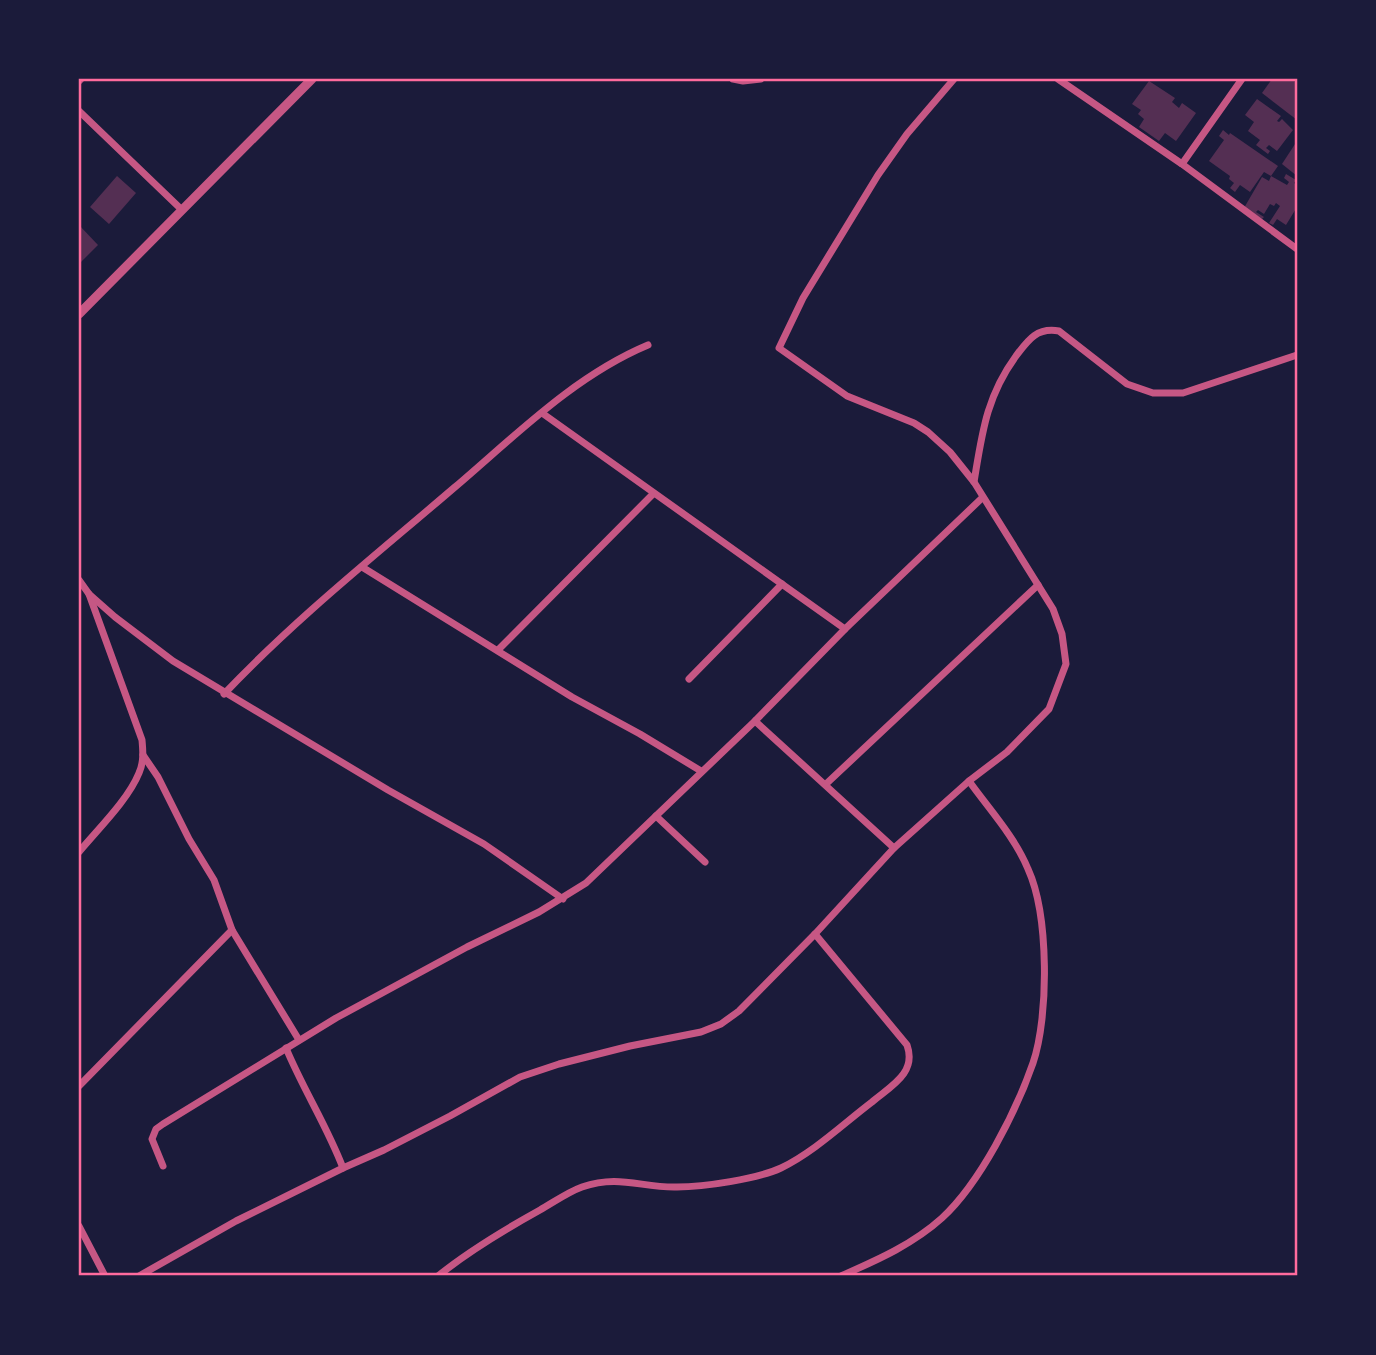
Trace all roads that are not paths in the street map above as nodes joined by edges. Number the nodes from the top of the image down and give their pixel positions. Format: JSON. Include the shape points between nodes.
{"nodes":[{"id":1,"x":312,"y":79,"type":"edge"},
{"id":2,"x":733,"y":79,"type":"edge"},
{"id":3,"x":761,"y":79,"type":"edge"},
{"id":4,"x":954,"y":79,"type":"edge"},
{"id":5,"x":1058,"y":79,"type":"edge"},
{"id":6,"x":1242,"y":79,"type":"edge"},
{"id":7,"x":79,"y":111,"type":"edge"},
{"id":8,"x":1182,"y":164,"type":"junction"},
{"id":9,"x":182,"y":210,"type":"junction"},
{"id":10,"x":1297,"y":249,"type":"edge"},
{"id":11,"x":79,"y":314,"type":"edge"},
{"id":12,"x":648,"y":345,"type":"dead end"},
{"id":13,"x":1297,"y":355,"type":"edge"},
{"id":14,"x":542,"y":413,"type":"junction"},
{"id":15,"x":974,"y":482,"type":"junction"},
{"id":16,"x":653,"y":494,"type":"junction"},
{"id":17,"x":982,"y":498,"type":"junction"},
{"id":18,"x":362,"y":567,"type":"junction"},
{"id":19,"x":79,"y":580,"type":"edge"},
{"id":20,"x":782,"y":584,"type":"junction"},
{"id":21,"x":1038,"y":584,"type":"junction"},
{"id":22,"x":89,"y":594,"type":"junction"},
{"id":23,"x":845,"y":629,"type":"junction"},
{"id":24,"x":498,"y":650,"type":"junction"},
{"id":25,"x":689,"y":679,"type":"dead end"},
{"id":26,"x":224,"y":694,"type":"junction"},
{"id":27,"x":755,"y":720,"type":"junction"},
{"id":28,"x":144,"y":755,"type":"junction"},
{"id":29,"x":701,"y":771,"type":"junction"},
{"id":30,"x":969,"y":781,"type":"junction"},
{"id":31,"x":826,"y":784,"type":"junction"},
{"id":32,"x":656,"y":816,"type":"junction"},
{"id":33,"x":894,"y":848,"type":"junction"},
{"id":34,"x":79,"y":852,"type":"edge"},
{"id":35,"x":705,"y":862,"type":"dead end"},
{"id":36,"x":563,"y":899,"type":"junction"},
{"id":37,"x":232,"y":930,"type":"junction"},
{"id":38,"x":815,"y":934,"type":"junction"},
{"id":39,"x":299,"y":1040,"type":"junction"},
{"id":40,"x":286,"y":1048,"type":"junction"},
{"id":41,"x":79,"y":1086,"type":"edge"},
{"id":42,"x":163,"y":1166,"type":"dead end"},
{"id":43,"x":343,"y":1168,"type":"junction"},
{"id":44,"x":79,"y":1226,"type":"edge"},
{"id":45,"x":104,"y":1276,"type":"edge"},
{"id":46,"x":139,"y":1276,"type":"edge"},
{"id":47,"x":438,"y":1276,"type":"edge"},
{"id":48,"x":841,"y":1276,"type":"edge"}],
"edges":[{"from":1,"to":9,"type":"street"},
{"from":2,"to":3,"type":"street"},
{"from":4,"to":15,"type":"street","via":[[878,176],[803,299],[779,348],[847,396],[928,432]]},
{"from":5,"to":8,"type":"street"},
{"from":6,"to":8,"type":"street"},
{"from":7,"to":9,"type":"street"},
{"from":8,"to":10,"type":"street"},
{"from":9,"to":11,"type":"street"},
{"from":12,"to":14,"type":"street","via":[[610,364]]},
{"from":13,"to":15,"type":"street","via":[[1183,393],[1153,393],[1127,384],[1059,331],[1037,333],[1027,340],[994,390]]},
{"from":14,"to":16,"type":"street"},
{"from":14,"to":18,"type":"street"},
{"from":15,"to":17,"type":"street"},
{"from":16,"to":20,"type":"street"},
{"from":16,"to":24,"type":"street"},
{"from":17,"to":21,"type":"street"},
{"from":17,"to":23,"type":"street"},
{"from":18,"to":24,"type":"street"},
{"from":18,"to":26,"type":"street"},
{"from":19,"to":22,"type":"street"},
{"from":20,"to":23,"type":"street"},
{"from":20,"to":25,"type":"street"},
{"from":21,"to":30,"type":"street","via":[[1062,634],[1066,664],[1059,687],[1049,709],[1030,731]]},
{"from":21,"to":31,"type":"street"},
{"from":22,"to":26,"type":"street","via":[[173,661]]},
{"from":22,"to":28,"type":"street"},
{"from":23,"to":27,"type":"street"},
{"from":24,"to":29,"type":"street"},
{"from":26,"to":36,"type":"street","via":[[484,844]]},
{"from":27,"to":29,"type":"street"},
{"from":27,"to":31,"type":"street"},
{"from":28,"to":34,"type":"street","via":[[132,785]]},
{"from":28,"to":37,"type":"street","via":[[214,880]]},
{"from":29,"to":32,"type":"street"},
{"from":30,"to":33,"type":"street"},
{"from":30,"to":48,"type":"street","via":[[1029,869],[1037,899],[1044,987],[1033,1062],[1010,1119],[970,1186],[943,1217],[894,1252]]},
{"from":31,"to":33,"type":"street"},
{"from":32,"to":35,"type":"street"},
{"from":32,"to":36,"type":"street","via":[[602,869]]},
{"from":33,"to":38,"type":"street"},
{"from":36,"to":39,"type":"street"},
{"from":37,"to":39,"type":"street"},
{"from":37,"to":41,"type":"street"},
{"from":38,"to":43,"type":"street","via":[[739,1011],[710,1030],[618,1049],[520,1077]]},
{"from":38,"to":47,"type":"street","via":[[907,1045],[909,1066],[900,1079],[837,1130],[781,1167],[676,1187],[619,1180],[580,1187],[496,1234]]},
{"from":39,"to":40,"type":"street"},
{"from":40,"to":42,"type":"street","via":[[156,1129],[153,1144]]},
{"from":40,"to":43,"type":"street"},
{"from":43,"to":46,"type":"street"},
{"from":44,"to":45,"type":"street"}]}
